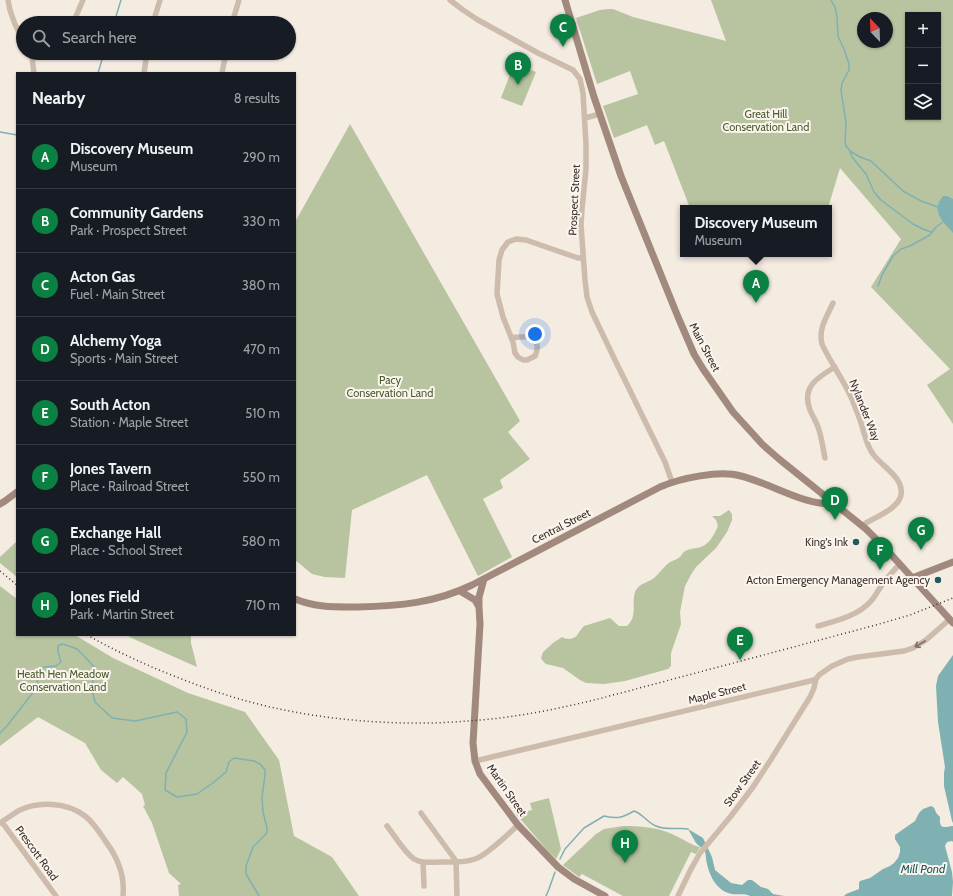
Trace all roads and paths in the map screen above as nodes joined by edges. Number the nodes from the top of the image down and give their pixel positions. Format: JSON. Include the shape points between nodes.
{"nodes":[{"id":1,"x":8,"y":0,"type":"edge"},
{"id":2,"x":83,"y":0,"type":"edge"},
{"id":3,"x":160,"y":0,"type":"edge"},
{"id":4,"x":239,"y":0,"type":"edge"},
{"id":5,"x":450,"y":0,"type":"edge"},
{"id":6,"x":565,"y":0,"type":"edge"},
{"id":7,"x":76,"y":16,"type":"edge"},
{"id":8,"x":156,"y":16,"type":"edge"},
{"id":9,"x":234,"y":16,"type":"edge"},
{"id":10,"x":16,"y":28,"type":"edge"},
{"id":11,"x":32,"y":60,"type":"edge"},
{"id":12,"x":146,"y":60,"type":"edge"},
{"id":13,"x":225,"y":60,"type":"edge"},
{"id":14,"x":585,"y":68,"type":"junction"},
{"id":15,"x":34,"y":72,"type":"edge"},
{"id":16,"x":144,"y":72,"type":"edge"},
{"id":17,"x":222,"y":72,"type":"edge"},
{"id":18,"x":575,"y":72,"type":"junction"},
{"id":19,"x":600,"y":114,"type":"junction"},
{"id":20,"x":585,"y":118,"type":"junction"},
{"id":21,"x":583,"y":258,"type":"junction"},
{"id":22,"x":833,"y":303,"type":"dead end"},
{"id":23,"x":511,"y":337,"type":"junction"},
{"id":24,"x":835,"y":367,"type":"junction"},
{"id":25,"x":825,"y":458,"type":"dead end"},
{"id":26,"x":672,"y":482,"type":"junction"},
{"id":27,"x":16,"y":493,"type":"edge"},
{"id":28,"x":0,"y":504,"type":"edge"},
{"id":29,"x":835,"y":504,"type":"junction"},
{"id":30,"x":862,"y":526,"type":"junction"},
{"id":31,"x":953,"y":562,"type":"edge"},
{"id":32,"x":900,"y":564,"type":"junction"},
{"id":33,"x":912,"y":578,"type":"junction"},
{"id":34,"x":484,"y":579,"type":"junction"},
{"id":35,"x":460,"y":591,"type":"junction"},
{"id":36,"x":296,"y":599,"type":"edge"},
{"id":37,"x":479,"y":607,"type":"junction"},
{"id":38,"x":951,"y":621,"type":"edge"},
{"id":39,"x":818,"y":626,"type":"dead end"},
{"id":40,"x":816,"y":679,"type":"junction"},
{"id":41,"x":475,"y":761,"type":"junction"},
{"id":42,"x":421,"y":813,"type":"dead end"},
{"id":43,"x":1,"y":822,"type":"edge"},
{"id":44,"x":518,"y":825,"type":"junction"},
{"id":45,"x":387,"y":826,"type":"dead end"},
{"id":46,"x":456,"y":861,"type":"junction"},
{"id":47,"x":423,"y":862,"type":"junction"},
{"id":48,"x":424,"y":886,"type":"dead end"},
{"id":49,"x":56,"y":896,"type":"edge"},
{"id":50,"x":123,"y":896,"type":"edge"},
{"id":51,"x":456,"y":896,"type":"edge"},
{"id":52,"x":605,"y":896,"type":"edge"},
{"id":53,"x":678,"y":896,"type":"edge"}],
"edges":[{"from":1,"to":10,"type":"street"},
{"from":2,"to":7,"type":"street"},
{"from":3,"to":8,"type":"street"},
{"from":4,"to":9,"type":"street"},
{"from":5,"to":18,"type":"street","via":[[478,20]]},
{"from":6,"to":14,"type":"street","name":"Main Street"},
{"from":11,"to":15,"type":"street"},
{"from":12,"to":16,"type":"street"},
{"from":13,"to":17,"type":"street"},
{"from":14,"to":18,"type":"street"},
{"from":14,"to":19,"type":"street","name":"Main Street"},
{"from":18,"to":20,"type":"street","name":"Prospect Street","via":[[580,79]]},
{"from":19,"to":20,"type":"street"},
{"from":19,"to":29,"type":"street","name":"Main Street","via":[[621,176],[678,317],[703,369],[733,412],[762,444]]},
{"from":20,"to":21,"type":"street","name":"Prospect Street","via":[[586,168],[581,225]]},
{"from":21,"to":23,"type":"street","via":[[526,240],[516,239],[508,242],[499,260],[498,294]]},
{"from":21,"to":26,"type":"street","name":"Prospect Street","via":[[584,280],[592,312],[665,462]]},
{"from":22,"to":24,"type":"street","name":"Nylander Way","via":[[822,325],[821,334],[822,344]]},
{"from":23,"to":23,"type":"street","via":[[518,357],[527,360],[535,356],[538,348],[535,340],[526,336]]},
{"from":24,"to":25,"type":"street","via":[[815,380],[808,396],[810,409],[820,432]]},
{"from":24,"to":30,"type":"street","name":"Nylander Way","via":[[855,408],[869,447],[899,482],[901,490],[900,499],[895,505]]},
{"from":26,"to":29,"type":"street","name":"Central Street","via":[[685,478],[735,475],[802,498],[823,504]]},
{"from":26,"to":34,"type":"street","name":"Central Street"},
{"from":27,"to":28,"type":"street"},
{"from":29,"to":30,"type":"street","name":"Main Street"},
{"from":30,"to":32,"type":"street","name":"Main Street"},
{"from":31,"to":33,"type":"street"},
{"from":32,"to":33,"type":"street","name":"Main Street"},
{"from":32,"to":39,"type":"street","via":[[872,601],[848,617]]},
{"from":33,"to":38,"type":"street","name":"Main Street"},
{"from":34,"to":35,"type":"street","name":"Central Street"},
{"from":34,"to":37,"type":"street","name":"Martin Street"},
{"from":35,"to":36,"type":"street","name":"Central Street","via":[[422,602],[384,606],[321,607]]},
{"from":35,"to":37,"type":"street","via":[[475,600]]},
{"from":37,"to":41,"type":"street","name":"Martin Street","via":[[473,740]]},
{"from":38,"to":40,"type":"street","name":"Maple Street","one_way":true,"via":[[916,646],[904,651],[848,660],[830,668]]},
{"from":40,"to":41,"type":"street","name":"Maple Street"},
{"from":40,"to":53,"type":"street","name":"Stow Street","via":[[810,697],[766,768],[744,800],[702,851]]},
{"from":41,"to":44,"type":"street","name":"Martin Street","via":[[485,782]]},
{"from":42,"to":46,"type":"street"},
{"from":43,"to":49,"type":"street","name":"Prescott Road"},
{"from":43,"to":50,"type":"street","via":[[18,811],[47,804],[84,815],[116,857],[123,878]]},
{"from":44,"to":46,"type":"street","via":[[479,857],[468,861]]},
{"from":44,"to":52,"type":"street","name":"Martin Street","via":[[558,867]]},
{"from":45,"to":47,"type":"street","via":[[409,855]]},
{"from":46,"to":47,"type":"street"},
{"from":46,"to":51,"type":"street"},
{"from":47,"to":48,"type":"street"}]}
